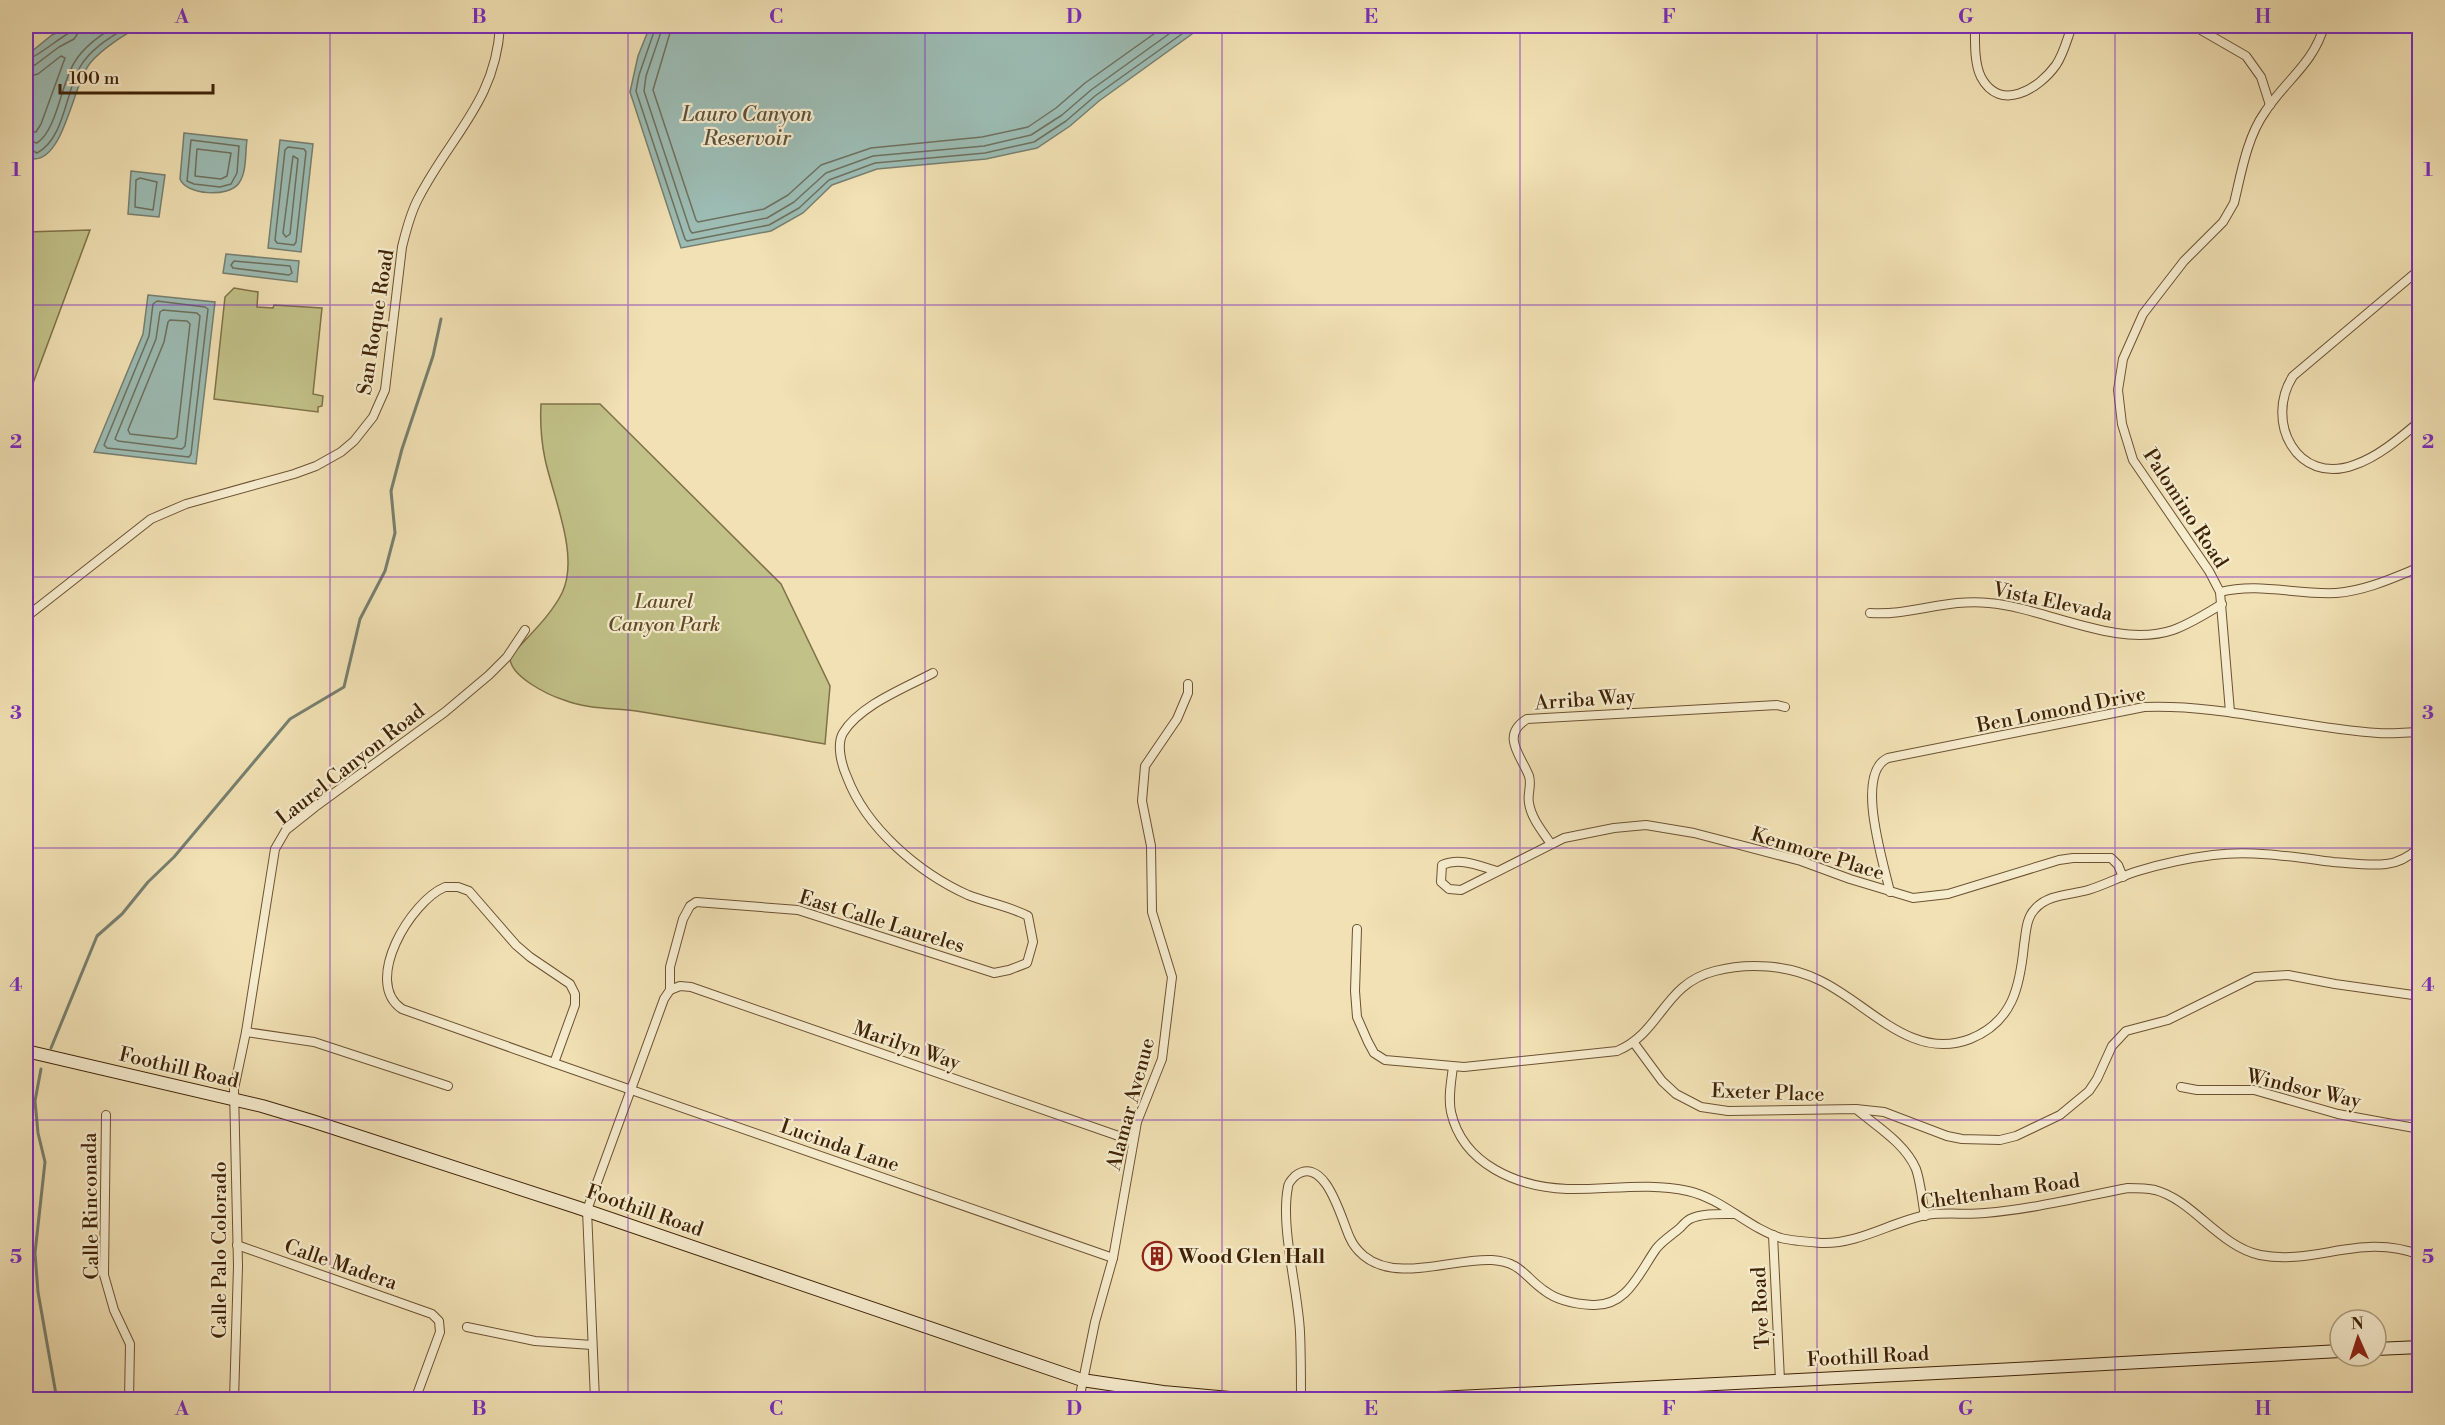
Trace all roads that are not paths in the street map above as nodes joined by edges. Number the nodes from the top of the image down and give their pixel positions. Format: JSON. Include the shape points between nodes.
{"nodes":[{"id":1,"x":500,"y":26,"type":"edge"},
{"id":2,"x":1975,"y":26,"type":"edge"},
{"id":3,"x":2072,"y":26,"type":"edge"},
{"id":4,"x":2194,"y":26,"type":"edge"},
{"id":5,"x":2324,"y":26,"type":"edge"},
{"id":6,"x":2270,"y":105,"type":"junction"},
{"id":7,"x":2420,"y":269,"type":"edge"},
{"id":8,"x":2420,"y":421,"type":"edge"},
{"id":9,"x":2420,"y":567,"type":"edge"},
{"id":10,"x":2220,"y":592,"type":"junction"},
{"id":11,"x":2222,"y":604,"type":"junction"},
{"id":12,"x":1870,"y":613,"type":"dead end"},
{"id":13,"x":26,"y":617,"type":"edge"},
{"id":14,"x":525,"y":630,"type":"dead end"},
{"id":15,"x":933,"y":672,"type":"dead end"},
{"id":16,"x":1188,"y":684,"type":"dead end"},
{"id":17,"x":1785,"y":706,"type":"dead end"},
{"id":18,"x":2230,"y":712,"type":"junction"},
{"id":19,"x":2420,"y":732,"type":"edge"},
{"id":20,"x":1551,"y":844,"type":"junction"},
{"id":21,"x":2420,"y":847,"type":"edge"},
{"id":22,"x":1497,"y":871,"type":"junction"},
{"id":23,"x":2123,"y":877,"type":"junction"},
{"id":24,"x":1890,"y":892,"type":"junction"},
{"id":25,"x":1357,"y":929,"type":"dead end"},
{"id":26,"x":670,"y":990,"type":"junction"},
{"id":27,"x":2420,"y":996,"type":"edge"},
{"id":28,"x":246,"y":1032,"type":"junction"},
{"id":29,"x":1634,"y":1043,"type":"junction"},
{"id":30,"x":26,"y":1051,"type":"edge"},
{"id":31,"x":555,"y":1063,"type":"junction"},
{"id":32,"x":1453,"y":1067,"type":"junction"},
{"id":33,"x":448,"y":1086,"type":"dead end"},
{"id":34,"x":2181,"y":1087,"type":"dead end"},
{"id":35,"x":631,"y":1090,"type":"junction"},
{"id":36,"x":234,"y":1100,"type":"junction"},
{"id":37,"x":1856,"y":1109,"type":"junction"},
{"id":38,"x":106,"y":1115,"type":"dead end"},
{"id":39,"x":2420,"y":1129,"type":"edge"},
{"id":40,"x":1133,"y":1141,"type":"junction"},
{"id":41,"x":587,"y":1210,"type":"junction"},
{"id":42,"x":1738,"y":1214,"type":"junction"},
{"id":43,"x":1925,"y":1216,"type":"junction"},
{"id":44,"x":1773,"y":1234,"type":"junction"},
{"id":45,"x":237,"y":1245,"type":"junction"},
{"id":46,"x":2420,"y":1255,"type":"edge"},
{"id":47,"x":1113,"y":1258,"type":"junction"},
{"id":48,"x":466,"y":1327,"type":"dead end"},
{"id":49,"x":592,"y":1345,"type":"junction"},
{"id":50,"x":2420,"y":1347,"type":"edge"},
{"id":51,"x":2388,"y":1348,"type":"edge"},
{"id":52,"x":2328,"y":1352,"type":"edge"},
{"id":53,"x":1082,"y":1380,"type":"junction"},
{"id":54,"x":1780,"y":1380,"type":"junction"},
{"id":55,"x":129,"y":1400,"type":"edge"},
{"id":56,"x":234,"y":1400,"type":"edge"},
{"id":57,"x":415,"y":1400,"type":"edge"},
{"id":58,"x":595,"y":1400,"type":"edge"},
{"id":59,"x":1079,"y":1400,"type":"edge"},
{"id":60,"x":1251,"y":1400,"type":"edge"},
{"id":61,"x":1301,"y":1400,"type":"edge"},
{"id":62,"x":1398,"y":1400,"type":"edge"}],
"edges":[{"from":1,"to":13,"type":"street","name":"San Roque Road","via":[[499,50],[486,89],[417,200],[407,227],[385,390],[363,432],[341,452],[316,466],[186,504],[151,519]]},
{"from":2,"to":3,"type":"street","via":[[1980,75],[1989,88],[2012,96],[2043,81],[2057,63]]},
{"from":4,"to":6,"type":"street","via":[[2246,56],[2261,77]]},
{"from":5,"to":6,"type":"street","name":"Palomino Road","via":[[2312,56]]},
{"from":6,"to":10,"type":"street","name":"Palomino Road","via":[[2251,140],[2230,212],[2184,261],[2143,314],[2119,373],[2122,424],[2133,460]]},
{"from":7,"to":8,"type":"street","via":[[2293,376],[2286,387],[2281,415],[2295,452],[2306,461],[2332,469],[2353,466],[2370,457]]},
{"from":9,"to":10,"type":"street","via":[[2370,587],[2338,593],[2261,587]]},
{"from":10,"to":11,"type":"street","name":"Palomino Road"},
{"from":11,"to":12,"type":"street","name":"Vista Elevada","via":[[2175,630],[2145,634],[2112,631],[1988,602]]},
{"from":11,"to":18,"type":"street","name":"Palomino Road"},
{"from":14,"to":28,"type":"street","name":"Laurel Canyon Road","via":[[507,657],[445,712],[286,830],[272,860]]},
{"from":15,"to":26,"type":"street","name":"East Calle Laureles","via":[[859,714],[842,735],[841,763],[854,798],[870,821],[933,877],[1028,916],[1033,942],[1027,963],[994,973],[798,910],[696,902],[683,919],[670,967]]},
{"from":16,"to":40,"type":"street","name":"Alamar Avenue","via":[[1177,719],[1145,766],[1142,777],[1142,801],[1151,846],[1152,912],[1172,977],[1162,1059]]},
{"from":17,"to":20,"type":"street","name":"Arriba Way","via":[[1527,719],[1518,726],[1514,744],[1530,779],[1531,812]]},
{"from":18,"to":19,"type":"street","name":"Ben Lomond Drive","via":[[2378,733]]},
{"from":18,"to":24,"type":"street","name":"Ben Lomond Drive","via":[[2172,706],[2134,709],[1883,760],[1873,777],[1871,798]]},
{"from":20,"to":22,"type":"street","name":"Kenmore Place"},
{"from":20,"to":24,"type":"street","name":"Kenmore Place","via":[[1614,828],[1672,828],[1801,861]]},
{"from":21,"to":23,"type":"street","via":[[2408,857],[2388,864],[2211,855]]},
{"from":22,"to":22,"type":"street","name":"Kenmore Place","via":[[1452,861],[1442,865],[1441,882],[1449,889],[1461,890]]},
{"from":23,"to":24,"type":"street","name":"Kenmore Place","via":[[2111,858],[2073,858],[1948,894],[1913,898]]},
{"from":23,"to":29,"type":"street","via":[[2057,896],[2033,910],[2016,994],[2000,1019],[1966,1040],[1945,1044],[1922,1041],[1880,1021],[1820,980],[1787,969],[1752,966],[1714,972],[1683,986]]},
{"from":25,"to":32,"type":"street","via":[[1358,1017],[1374,1053],[1390,1062]]},
{"from":26,"to":35,"type":"street","name":"East Calle Laureles"},
{"from":26,"to":40,"type":"street","name":"Marilyn Way","via":[[691,987]]},
{"from":27,"to":37,"type":"street","name":"Exeter Place","via":[[2288,975],[2255,977],[2168,1020],[2126,1031],[2112,1046],[2089,1091],[2060,1115],[2000,1140],[1962,1139],[1884,1112]]},
{"from":28,"to":33,"type":"street","via":[[315,1042]]},
{"from":28,"to":36,"type":"street","name":"Laurel Canyon Road"},
{"from":29,"to":32,"type":"street","via":[[1617,1051]]},
{"from":29,"to":37,"type":"street","name":"Exeter Place","via":[[1669,1088],[1701,1107],[1728,1111]]},
{"from":30,"to":36,"type":"main road","name":"Foothill Road"},
{"from":31,"to":31,"type":"street","name":"Lucinda Lane","via":[[402,1009],[393,1001],[387,979],[396,943],[411,915],[435,892],[452,886],[469,891],[516,945],[570,984],[575,1005]]},
{"from":31,"to":35,"type":"street","name":"Lucinda Lane"},
{"from":32,"to":42,"type":"street","name":"Cheltenham Road","via":[[1449,1100],[1456,1129],[1471,1153],[1489,1167],[1545,1187],[1671,1188],[1708,1197]]},
{"from":34,"to":39,"type":"street","name":"Windsor Way","via":[[2254,1090],[2338,1114]]},
{"from":35,"to":41,"type":"street","name":"East Calle Laureles"},
{"from":35,"to":47,"type":"street","name":"Lucinda Lane"},
{"from":36,"to":41,"type":"main road","name":"Foothill Road"},
{"from":36,"to":45,"type":"street","name":"Calle Palo Colorado"},
{"from":37,"to":43,"type":"street","via":[[1911,1159]]},
{"from":38,"to":55,"type":"street","name":"Calle Rinconada","via":[[104,1275],[130,1344]]},
{"from":40,"to":47,"type":"street","name":"Alamar Avenue"},
{"from":41,"to":49,"type":"street","name":"East Calle Laureles"},
{"from":41,"to":53,"type":"main road","name":"Foothill Road"},
{"from":42,"to":44,"type":"street","name":"Cheltenham Road"},
{"from":42,"to":61,"type":"street","via":[[1690,1219],[1658,1247],[1627,1293],[1616,1301],[1593,1305],[1559,1299],[1544,1291],[1525,1270],[1504,1262],[1472,1260],[1394,1268],[1372,1261],[1350,1238],[1329,1188],[1318,1176],[1300,1173],[1288,1186],[1287,1212],[1300,1332]]},
{"from":43,"to":44,"type":"street","name":"Cheltenham Road","via":[[1834,1242],[1784,1239]]},
{"from":43,"to":46,"type":"street","name":"Cheltenham Road","via":[[2034,1207],[2143,1188],[2166,1195],[2230,1241],[2262,1255],[2304,1255],[2373,1245]]},
{"from":44,"to":54,"type":"street","name":"Tye Road"},
{"from":45,"to":56,"type":"street","name":"Calle Palo Colorado"},
{"from":45,"to":57,"type":"street","name":"Calle Madera","via":[[432,1314],[440,1321],[440,1332]]},
{"from":47,"to":53,"type":"street","name":"Alamar Avenue"},
{"from":48,"to":49,"type":"street","via":[[535,1341]]},
{"from":49,"to":58,"type":"street","name":"East Calle Laureles"},
{"from":50,"to":51,"type":"main road"},
{"from":52,"to":54,"type":"main road","name":"Foothill Road"},
{"from":53,"to":59,"type":"street","name":"Alamar Avenue"},
{"from":53,"to":60,"type":"main road","name":"Foothill Road"},
{"from":54,"to":62,"type":"main road","name":"Foothill Road"}]}
